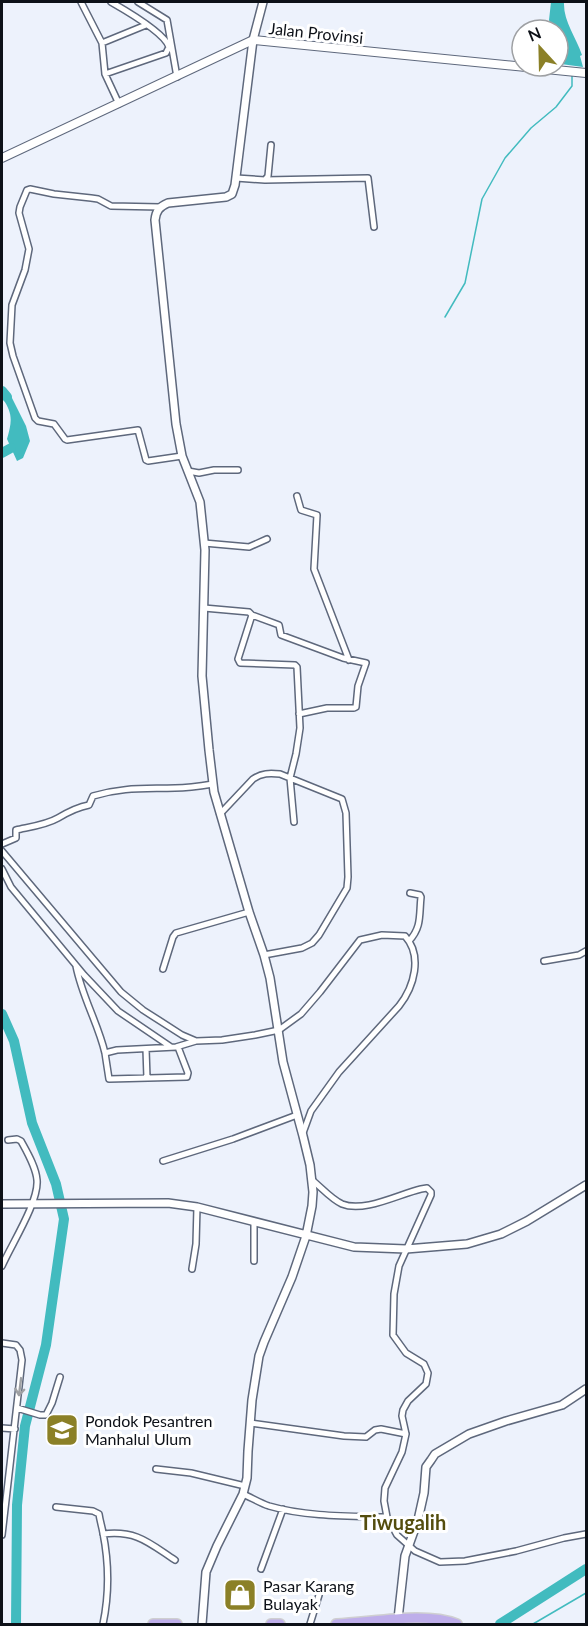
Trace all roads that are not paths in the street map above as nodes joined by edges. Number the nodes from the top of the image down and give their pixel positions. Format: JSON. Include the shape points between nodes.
{"nodes":[{"id":1,"x":111,"y":2,"type":"edge"},
{"id":2,"x":138,"y":2,"type":"edge"},
{"id":3,"x":263,"y":2,"type":"edge"},
{"id":4,"x":81,"y":3,"type":"edge"},
{"id":5,"x":146,"y":25,"type":"junction"},
{"id":6,"x":253,"y":40,"type":"junction"},
{"id":7,"x":102,"y":43,"type":"junction"},
{"id":8,"x":584,"y":73,"type":"edge"},
{"id":9,"x":105,"y":74,"type":"junction"},
{"id":10,"x":177,"y":76,"type":"junction"},
{"id":11,"x":119,"y":104,"type":"junction"},
{"id":12,"x":271,"y":145,"type":"dead end"},
{"id":13,"x":2,"y":158,"type":"edge"},
{"id":14,"x":236,"y":178,"type":"junction"},
{"id":15,"x":265,"y":180,"type":"junction"},
{"id":16,"x":160,"y":207,"type":"junction"},
{"id":17,"x":374,"y":227,"type":"dead end"},
{"id":18,"x":182,"y":456,"type":"junction"},
{"id":19,"x":238,"y":470,"type":"dead end"},
{"id":20,"x":188,"y":471,"type":"junction"},
{"id":21,"x":297,"y":496,"type":"dead end"},
{"id":22,"x":267,"y":539,"type":"dead end"},
{"id":23,"x":204,"y":543,"type":"junction"},
{"id":24,"x":204,"y":608,"type":"junction"},
{"id":25,"x":252,"y":615,"type":"junction"},
{"id":26,"x":349,"y":660,"type":"junction"},
{"id":27,"x":299,"y":714,"type":"junction"},
{"id":28,"x":290,"y":778,"type":"junction"},
{"id":29,"x":213,"y":784,"type":"junction"},
{"id":30,"x":220,"y":814,"type":"junction"},
{"id":31,"x":294,"y":822,"type":"dead end"},
{"id":32,"x":2,"y":844,"type":"edge"},
{"id":33,"x":2,"y":851,"type":"edge"},
{"id":34,"x":2,"y":868,"type":"edge"},
{"id":35,"x":410,"y":892,"type":"dead end"},
{"id":36,"x":249,"y":912,"type":"junction"},
{"id":37,"x":409,"y":941,"type":"junction"},
{"id":38,"x":586,"y":951,"type":"edge"},
{"id":39,"x":264,"y":955,"type":"junction"},
{"id":40,"x":543,"y":961,"type":"dead end"},
{"id":41,"x":76,"y":965,"type":"junction"},
{"id":42,"x":163,"y":969,"type":"dead end"},
{"id":43,"x":279,"y":1030,"type":"junction"},
{"id":44,"x":196,"y":1041,"type":"junction"},
{"id":45,"x":175,"y":1047,"type":"junction"},
{"id":46,"x":146,"y":1049,"type":"junction"},
{"id":47,"x":105,"y":1053,"type":"junction"},
{"id":48,"x":147,"y":1078,"type":"junction"},
{"id":49,"x":297,"y":1115,"type":"junction"},
{"id":50,"x":303,"y":1134,"type":"junction"},
{"id":51,"x":8,"y":1140,"type":"dead end"},
{"id":52,"x":163,"y":1161,"type":"dead end"},
{"id":53,"x":312,"y":1180,"type":"junction"},
{"id":54,"x":586,"y":1185,"type":"edge"},
{"id":55,"x":2,"y":1204,"type":"edge"},
{"id":56,"x":33,"y":1204,"type":"junction"},
{"id":57,"x":197,"y":1207,"type":"junction"},
{"id":58,"x":254,"y":1222,"type":"junction"},
{"id":59,"x":306,"y":1236,"type":"junction"},
{"id":60,"x":406,"y":1249,"type":"junction"},
{"id":61,"x":254,"y":1261,"type":"dead end"},
{"id":62,"x":2,"y":1266,"type":"edge"},
{"id":63,"x":192,"y":1269,"type":"dead end"},
{"id":64,"x":2,"y":1343,"type":"edge"},
{"id":65,"x":60,"y":1377,"type":"dead end"},
{"id":66,"x":586,"y":1389,"type":"edge"},
{"id":67,"x":17,"y":1408,"type":"junction"},
{"id":68,"x":250,"y":1423,"type":"junction"},
{"id":69,"x":2,"y":1428,"type":"edge"},
{"id":70,"x":15,"y":1429,"type":"junction"},
{"id":71,"x":406,"y":1434,"type":"junction"},
{"id":72,"x":156,"y":1469,"type":"dead end"},
{"id":73,"x":245,"y":1486,"type":"junction"},
{"id":74,"x":243,"y":1494,"type":"junction"},
{"id":75,"x":56,"y":1508,"type":"dead end"},
{"id":76,"x":283,"y":1509,"type":"junction"},
{"id":77,"x":387,"y":1517,"type":"junction"},
{"id":78,"x":103,"y":1534,"type":"junction"},
{"id":79,"x":586,"y":1534,"type":"edge"},
{"id":80,"x":2,"y":1535,"type":"edge"},
{"id":81,"x":409,"y":1547,"type":"junction"},
{"id":82,"x":175,"y":1560,"type":"dead end"},
{"id":83,"x":261,"y":1569,"type":"dead end"},
{"id":84,"x":319,"y":1595,"type":"dead end"},
{"id":85,"x":399,"y":1619,"type":"junction"},
{"id":86,"x":103,"y":1624,"type":"edge"},
{"id":87,"x":153,"y":1624,"type":"edge"},
{"id":88,"x":177,"y":1624,"type":"edge"},
{"id":89,"x":202,"y":1624,"type":"edge"},
{"id":90,"x":271,"y":1624,"type":"edge"},
{"id":91,"x":280,"y":1624,"type":"edge"},
{"id":92,"x":309,"y":1624,"type":"edge"},
{"id":93,"x":336,"y":1624,"type":"edge"},
{"id":94,"x":457,"y":1624,"type":"edge"}],
"edges":[{"from":1,"to":5,"type":"street"},
{"from":2,"to":10,"type":"street","via":[[167,20]]},
{"from":3,"to":6,"type":"street"},
{"from":4,"to":7,"type":"street"},
{"from":5,"to":7,"type":"street"},
{"from":5,"to":9,"type":"street","via":[[167,41],[166,53]]},
{"from":6,"to":8,"type":"main road","name":"Jalan Provinsi"},
{"from":6,"to":10,"type":"main road","name":"Jalan Provinsi"},
{"from":6,"to":14,"type":"street"},
{"from":7,"to":9,"type":"street"},
{"from":9,"to":11,"type":"street"},
{"from":10,"to":11,"type":"main road","name":"Jalan Provinsi"},
{"from":11,"to":13,"type":"main road","name":"Jalan Provinsi"},
{"from":12,"to":15,"type":"street"},
{"from":14,"to":15,"type":"street"},
{"from":14,"to":16,"type":"street","via":[[230,196]]},
{"from":15,"to":17,"type":"street","via":[[368,178]]},
{"from":16,"to":18,"type":"street","via":[[155,220]]},
{"from":16,"to":18,"type":"street","via":[[111,206],[98,199],[27,190],[19,213],[29,249],[12,305],[10,343],[35,418],[54,424],[66,440],[138,430],[146,460]]},
{"from":18,"to":20,"type":"street"},
{"from":19,"to":20,"type":"street"},
{"from":20,"to":23,"type":"street","via":[[200,502]]},
{"from":21,"to":26,"type":"street","via":[[300,510],[317,515],[314,569]]},
{"from":22,"to":23,"type":"street","via":[[249,547]]},
{"from":23,"to":24,"type":"street"},
{"from":24,"to":25,"type":"street"},
{"from":24,"to":29,"type":"street","via":[[202,676]]},
{"from":25,"to":26,"type":"street","via":[[279,625],[281,635]]},
{"from":25,"to":27,"type":"street","via":[[238,661],[297,666]]},
{"from":26,"to":27,"type":"street","via":[[366,663],[356,707]]},
{"from":27,"to":28,"type":"street"},
{"from":28,"to":30,"type":"street","via":[[269,772],[260,775]]},
{"from":28,"to":31,"type":"street"},
{"from":28,"to":39,"type":"street","via":[[342,799],[346,813],[347,888],[312,943]]},
{"from":29,"to":30,"type":"street"},
{"from":29,"to":32,"type":"street","via":[[129,788],[93,796],[89,805],[44,824],[16,830],[16,838]]},
{"from":30,"to":36,"type":"street"},
{"from":33,"to":44,"type":"street","via":[[121,992],[143,1010]]},
{"from":34,"to":41,"type":"street","via":[[11,887]]},
{"from":35,"to":37,"type":"street","via":[[421,897],[419,925]]},
{"from":36,"to":39,"type":"street"},
{"from":36,"to":42,"type":"street","via":[[176,933]]},
{"from":37,"to":43,"type":"street","via":[[403,935],[360,940],[301,1014]]},
{"from":37,"to":50,"type":"street","via":[[415,971],[405,996],[339,1072],[310,1113]]},
{"from":38,"to":40,"type":"street"},
{"from":39,"to":43,"type":"street"},
{"from":41,"to":45,"type":"street","via":[[120,1013]]},
{"from":41,"to":47,"type":"street"},
{"from":43,"to":44,"type":"street","via":[[230,1040]]},
{"from":43,"to":49,"type":"street"},
{"from":44,"to":45,"type":"street"},
{"from":45,"to":46,"type":"street"},
{"from":45,"to":48,"type":"street","via":[[188,1077]]},
{"from":46,"to":47,"type":"street"},
{"from":46,"to":48,"type":"street"},
{"from":47,"to":48,"type":"street","via":[[110,1080]]},
{"from":49,"to":50,"type":"street"},
{"from":49,"to":52,"type":"street"},
{"from":50,"to":53,"type":"street"},
{"from":51,"to":56,"type":"street","via":[[21,1141],[34,1169],[37,1184]]},
{"from":53,"to":59,"type":"street"},
{"from":53,"to":60,"type":"street","via":[[337,1201],[354,1206],[428,1189],[431,1196]]},
{"from":54,"to":60,"type":"street","via":[[527,1221],[493,1236],[467,1244]]},
{"from":55,"to":56,"type":"street"},
{"from":56,"to":57,"type":"street","via":[[168,1203]]},
{"from":56,"to":62,"type":"street"},
{"from":57,"to":58,"type":"street"},
{"from":57,"to":63,"type":"street"},
{"from":58,"to":59,"type":"street"},
{"from":58,"to":61,"type":"street"},
{"from":59,"to":60,"type":"street","via":[[354,1247]]},
{"from":59,"to":68,"type":"street","via":[[259,1356]]},
{"from":60,"to":71,"type":"street","via":[[396,1280],[393,1335],[406,1353],[424,1364],[428,1377],[403,1410]]},
{"from":64,"to":67,"type":"street","one_way":true,"via":[[16,1345],[22,1354]]},
{"from":65,"to":67,"type":"street","via":[[46,1415]]},
{"from":66,"to":81,"type":"street","via":[[562,1405],[469,1434],[435,1454],[426,1467],[422,1501]]},
{"from":67,"to":70,"type":"street"},
{"from":68,"to":71,"type":"street","via":[[344,1436],[366,1437],[381,1429]]},
{"from":68,"to":73,"type":"street"},
{"from":69,"to":70,"type":"street"},
{"from":70,"to":80,"type":"street"},
{"from":71,"to":77,"type":"street","via":[[386,1488]]},
{"from":72,"to":73,"type":"street"},
{"from":73,"to":74,"type":"street"},
{"from":74,"to":76,"type":"street"},
{"from":74,"to":89,"type":"street","via":[[206,1572]]},
{"from":75,"to":78,"type":"street","via":[[97,1512]]},
{"from":76,"to":77,"type":"street"},
{"from":76,"to":83,"type":"street"},
{"from":77,"to":81,"type":"street"},
{"from":78,"to":82,"type":"street","via":[[143,1538]]},
{"from":78,"to":86,"type":"street","via":[[108,1588]]},
{"from":79,"to":81,"type":"street","via":[[465,1561],[440,1562]]},
{"from":81,"to":85,"type":"street"},
{"from":84,"to":92,"type":"street"},
{"from":85,"to":93,"type":"highway"},
{"from":85,"to":94,"type":"highway"},
{"from":87,"to":88,"type":"highway"},
{"from":90,"to":91,"type":"highway"}]}
